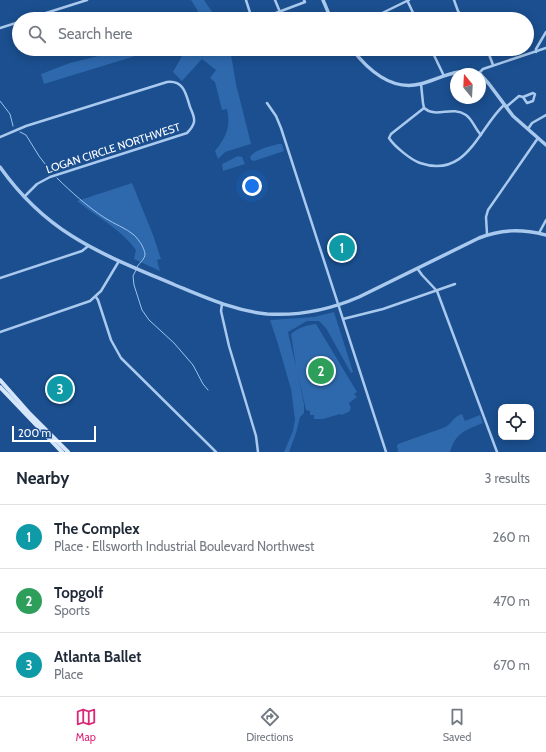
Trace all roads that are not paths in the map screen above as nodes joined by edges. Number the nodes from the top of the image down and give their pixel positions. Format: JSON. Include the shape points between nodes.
{"nodes":[{"id":1,"x":87,"y":0,"type":"edge"},
{"id":2,"x":246,"y":0,"type":"edge"},
{"id":3,"x":275,"y":0,"type":"edge"},
{"id":4,"x":304,"y":0,"type":"edge"},
{"id":5,"x":323,"y":0,"type":"edge"},
{"id":6,"x":408,"y":0,"type":"edge"},
{"id":7,"x":454,"y":0,"type":"edge"},
{"id":8,"x":49,"y":12,"type":"edge"},
{"id":9,"x":250,"y":12,"type":"edge"},
{"id":10,"x":280,"y":12,"type":"joint"},
{"id":11,"x":328,"y":12,"type":"edge"},
{"id":12,"x":384,"y":12,"type":"edge"},
{"id":13,"x":413,"y":12,"type":"edge"},
{"id":14,"x":459,"y":12,"type":"edge"},
{"id":15,"x":12,"y":24,"type":"edge"},
{"id":16,"x":0,"y":28,"type":"edge"},
{"id":17,"x":546,"y":32,"type":"edge"},
{"id":18,"x":546,"y":48,"type":"edge"},
{"id":19,"x":536,"y":52,"type":"joint"},
{"id":20,"x":359,"y":56,"type":"edge"},
{"id":21,"x":434,"y":56,"type":"edge"},
{"id":22,"x":489,"y":56,"type":"edge"},
{"id":23,"x":523,"y":56,"type":"edge"},
{"id":24,"x":493,"y":65,"type":"junction"},
{"id":25,"x":486,"y":68,"type":"edge"},
{"id":26,"x":450,"y":74,"type":"edge"},
{"id":27,"x":444,"y":76,"type":"junction"},
{"id":28,"x":486,"y":81,"type":"edge"},
{"id":29,"x":420,"y":84,"type":"junction"},
{"id":30,"x":523,"y":97,"type":"junction"},
{"id":31,"x":267,"y":103,"type":"dead end"},
{"id":32,"x":505,"y":106,"type":"junction"},
{"id":33,"x":424,"y":108,"type":"junction"},
{"id":34,"x":546,"y":115,"type":"edge"},
{"id":35,"x":528,"y":129,"type":"junction"},
{"id":36,"x":481,"y":135,"type":"junction"},
{"id":37,"x":0,"y":137,"type":"edge"},
{"id":38,"x":538,"y":138,"type":"junction"},
{"id":39,"x":546,"y":145,"type":"edge"},
{"id":40,"x":0,"y":167,"type":"edge"},
{"id":41,"x":24,"y":197,"type":"junction"},
{"id":42,"x":546,"y":220,"type":"edge"},
{"id":43,"x":539,"y":233,"type":"junction"},
{"id":44,"x":488,"y":234,"type":"junction"},
{"id":45,"x":546,"y":235,"type":"edge"},
{"id":46,"x":87,"y":246,"type":"junction"},
{"id":47,"x":120,"y":261,"type":"junction"},
{"id":48,"x":417,"y":268,"type":"junction"},
{"id":49,"x":0,"y":278,"type":"edge"},
{"id":50,"x":455,"y":284,"type":"dead end"},
{"id":51,"x":437,"y":291,"type":"junction"},
{"id":52,"x":96,"y":297,"type":"junction"},
{"id":53,"x":222,"y":304,"type":"junction"},
{"id":54,"x":338,"y":306,"type":"junction"},
{"id":55,"x":343,"y":319,"type":"junction"},
{"id":56,"x":0,"y":332,"type":"edge"},
{"id":57,"x":0,"y":380,"type":"edge"},
{"id":58,"x":0,"y":388,"type":"edge"},
{"id":59,"x":62,"y":452,"type":"edge"},
{"id":60,"x":68,"y":452,"type":"edge"},
{"id":61,"x":216,"y":452,"type":"edge"},
{"id":62,"x":258,"y":452,"type":"edge"},
{"id":63,"x":386,"y":452,"type":"edge"},
{"id":64,"x":497,"y":452,"type":"edge"}],
"edges":[{"from":1,"to":8,"type":"street"},
{"from":2,"to":9,"type":"street"},
{"from":3,"to":10,"type":"street"},
{"from":4,"to":10,"type":"street","via":[[305,2]]},
{"from":5,"to":11,"type":"street"},
{"from":6,"to":12,"type":"street"},
{"from":6,"to":13,"type":"street"},
{"from":7,"to":14,"type":"street"},
{"from":15,"to":16,"type":"street"},
{"from":17,"to":19,"type":"street"},
{"from":18,"to":19,"type":"street"},
{"from":20,"to":29,"type":"street","via":[[372,70],[387,80],[410,86]]},
{"from":21,"to":27,"type":"street"},
{"from":22,"to":24,"type":"street"},
{"from":23,"to":24,"type":"street"},
{"from":24,"to":25,"type":"street"},
{"from":26,"to":27,"type":"street"},
{"from":27,"to":29,"type":"street"},
{"from":28,"to":32,"type":"street"},
{"from":29,"to":33,"type":"street"},
{"from":30,"to":30,"type":"street","via":[[527,103],[533,101],[535,94]]},
{"from":30,"to":32,"type":"street","via":[[519,96]]},
{"from":31,"to":54,"type":"street","via":[[281,128]]},
{"from":32,"to":35,"type":"street"},
{"from":32,"to":36,"type":"street"},
{"from":33,"to":36,"type":"street","via":[[434,113],[452,110],[463,114],[471,120]]},
{"from":33,"to":36,"type":"street","via":[[391,134],[390,140],[417,162],[430,166],[444,165],[460,158]]},
{"from":34,"to":35,"type":"street","via":[[532,123]]},
{"from":35,"to":38,"type":"street"},
{"from":37,"to":41,"type":"street","name":"LOGAN CIRCLE NORTHWEST","via":[[26,126],[167,82],[176,82],[185,91],[194,118],[187,133],[50,177],[37,184]]},
{"from":38,"to":39,"type":"street"},
{"from":38,"to":44,"type":"street","via":[[488,210]]},
{"from":40,"to":41,"type":"street"},
{"from":41,"to":46,"type":"street","via":[[53,224]]},
{"from":42,"to":43,"type":"street"},
{"from":43,"to":44,"type":"street","via":[[513,230]]},
{"from":43,"to":45,"type":"street"},
{"from":44,"to":48,"type":"street"},
{"from":46,"to":47,"type":"street"},
{"from":46,"to":49,"type":"street","via":[[82,251]]},
{"from":47,"to":52,"type":"street"},
{"from":47,"to":53,"type":"street"},
{"from":48,"to":51,"type":"street"},
{"from":48,"to":54,"type":"street"},
{"from":50,"to":51,"type":"street"},
{"from":51,"to":55,"type":"street"},
{"from":51,"to":64,"type":"street"},
{"from":52,"to":56,"type":"street","via":[[84,304]]},
{"from":52,"to":61,"type":"street","via":[[111,340],[121,358]]},
{"from":53,"to":54,"type":"street","via":[[251,312],[281,315],[309,313]]},
{"from":53,"to":62,"type":"street","via":[[221,311],[229,346],[253,425]]},
{"from":54,"to":55,"type":"street"},
{"from":55,"to":63,"type":"street"},
{"from":57,"to":60,"type":"main road"},
{"from":58,"to":59,"type":"main road"}]}
